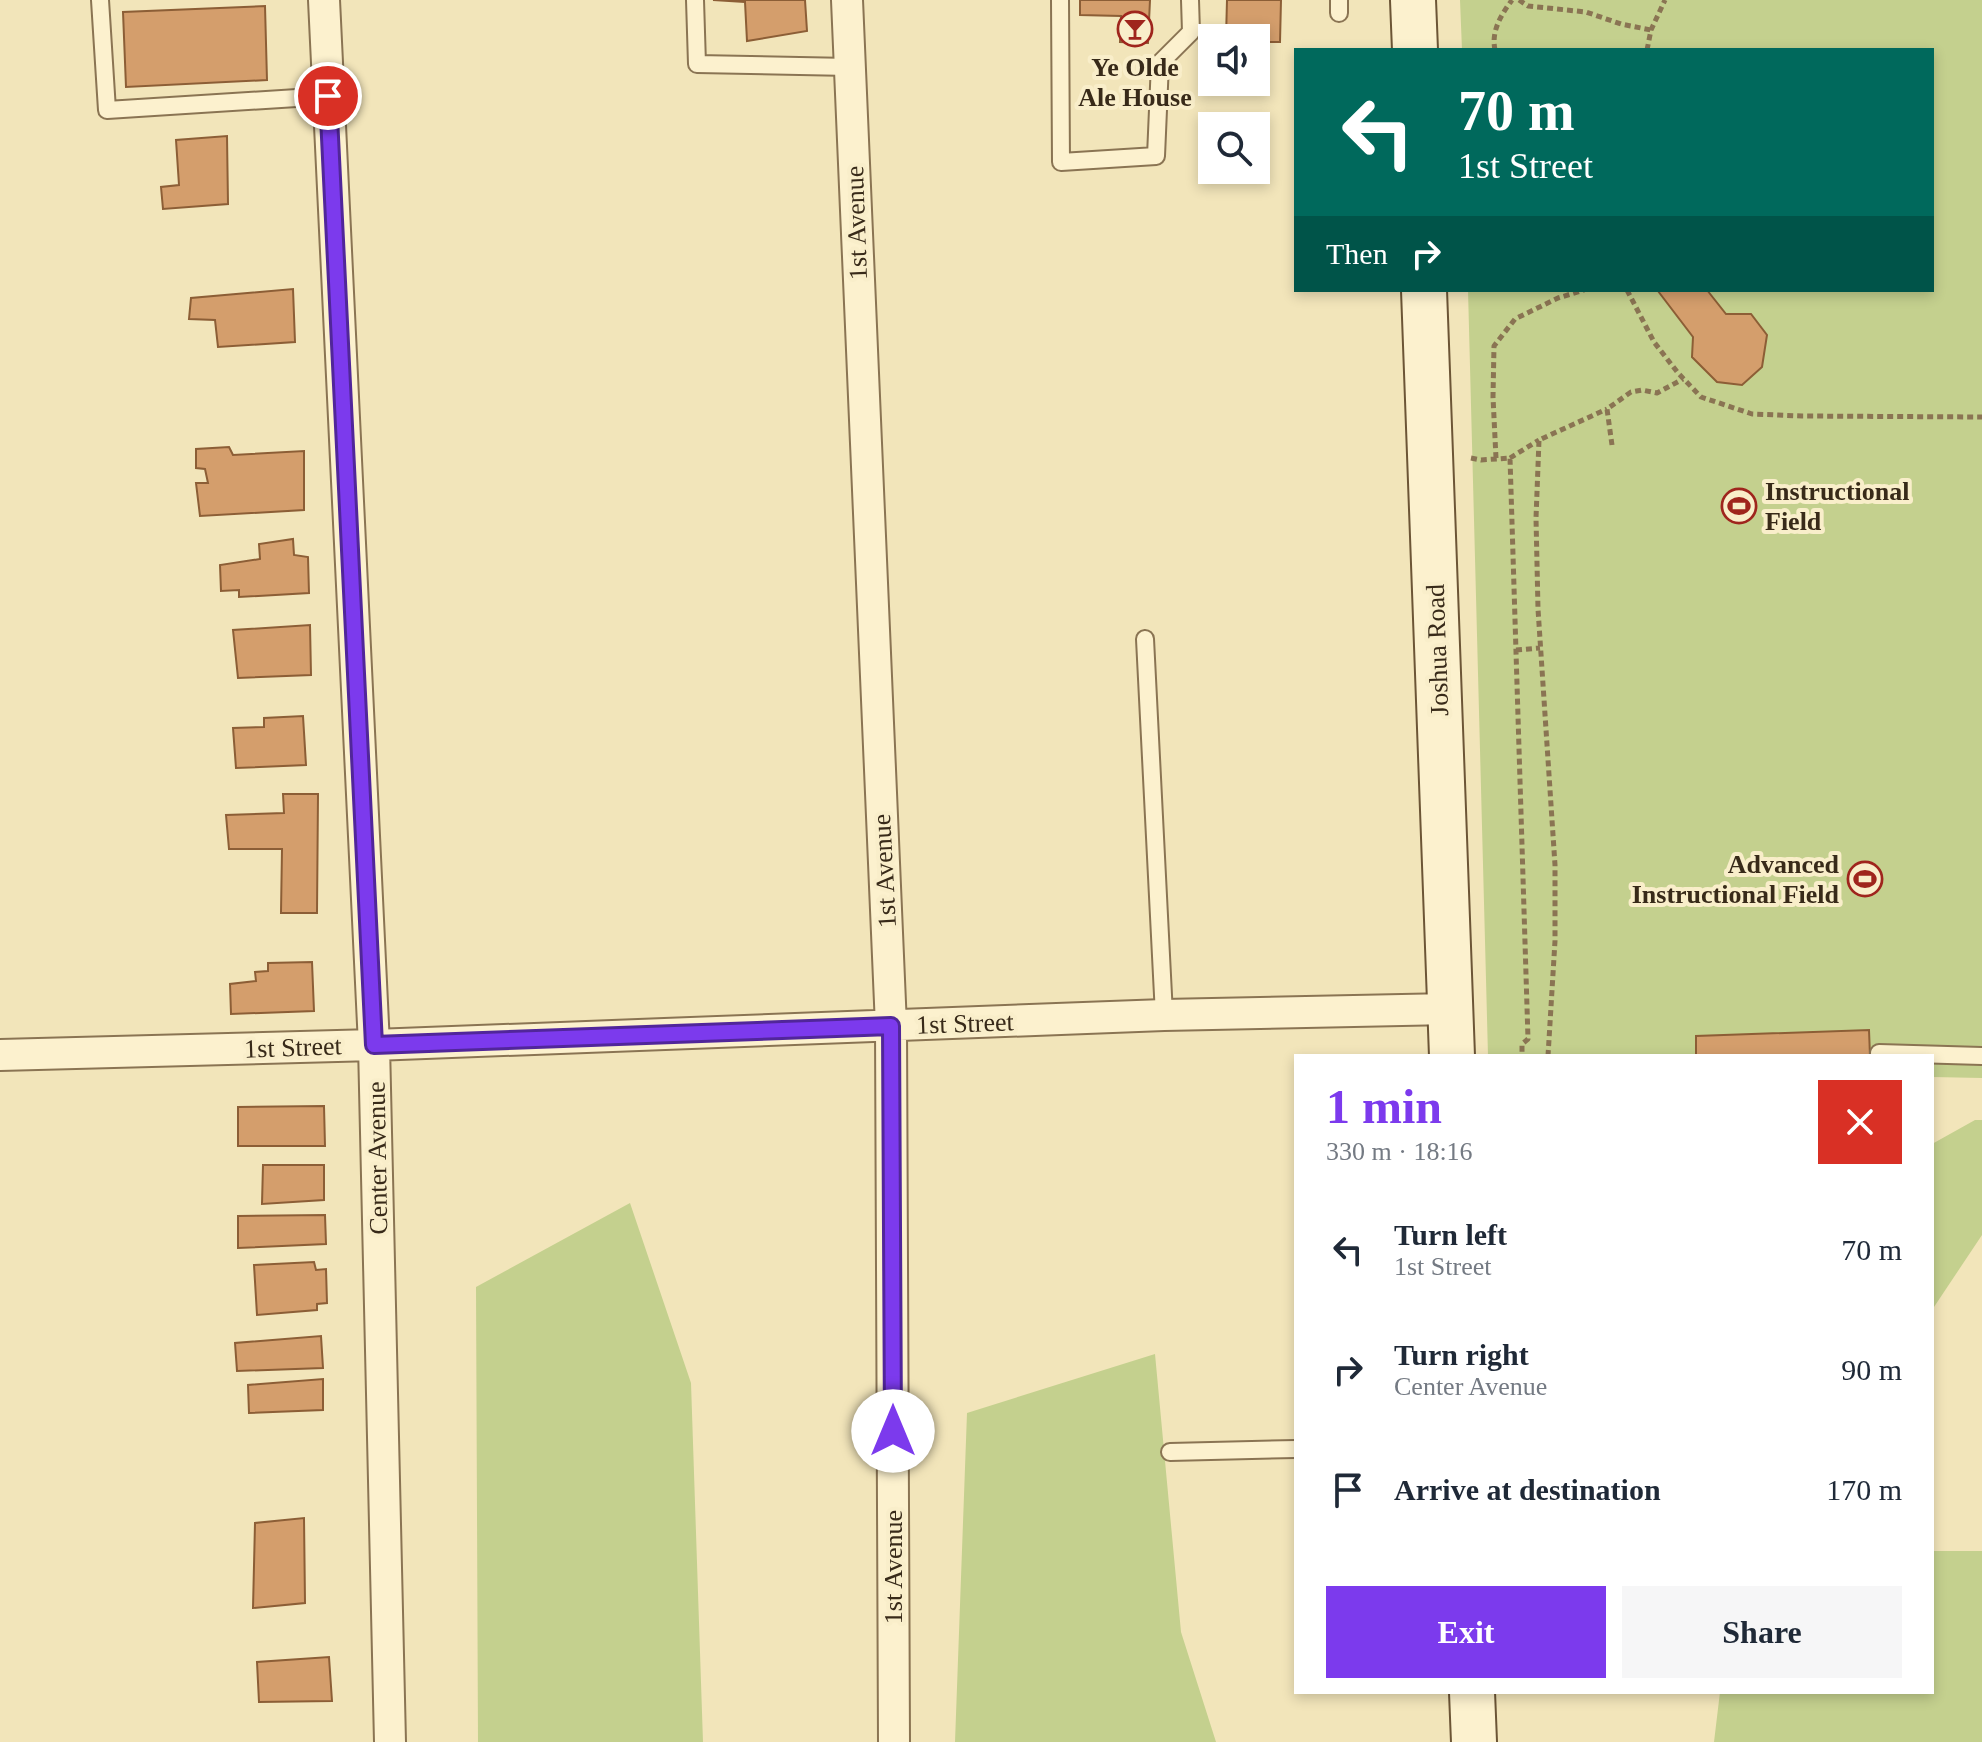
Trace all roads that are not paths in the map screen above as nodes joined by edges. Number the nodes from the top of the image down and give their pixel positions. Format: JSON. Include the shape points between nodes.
{"nodes":[{"id":1,"x":100,"y":0,"type":"edge"},
{"id":2,"x":324,"y":0,"type":"edge"},
{"id":3,"x":695,"y":0,"type":"edge"},
{"id":4,"x":847,"y":0,"type":"edge"},
{"id":5,"x":1060,"y":0,"type":"edge"},
{"id":6,"x":1190,"y":0,"type":"edge"},
{"id":7,"x":1413,"y":0,"type":"edge"},
{"id":8,"x":1415,"y":48,"type":"edge"},
{"id":9,"x":850,"y":67,"type":"junction"},
{"id":10,"x":328,"y":96,"type":"junction"},
{"id":11,"x":1424,"y":292,"type":"edge"},
{"id":12,"x":1145,"y":639,"type":"dead end"},
{"id":13,"x":1450,"y":1009,"type":"junction"},
{"id":14,"x":1164,"y":1015,"type":"junction"},
{"id":15,"x":891,"y":1026,"type":"junction"},
{"id":16,"x":374,"y":1045,"type":"junction"},
{"id":17,"x":1452,"y":1054,"type":"edge"},
{"id":18,"x":1879,"y":1054,"type":"edge"},
{"id":19,"x":1913,"y":1054,"type":"edge"},
{"id":20,"x":0,"y":1055,"type":"edge"},
{"id":21,"x":1934,"y":1055,"type":"edge"},
{"id":22,"x":1982,"y":1056,"type":"edge"},
{"id":23,"x":1294,"y":1449,"type":"edge"},
{"id":24,"x":1170,"y":1452,"type":"dead end"},
{"id":25,"x":1472,"y":1694,"type":"edge"},
{"id":26,"x":390,"y":1742,"type":"edge"},
{"id":27,"x":894,"y":1742,"type":"edge"},
{"id":28,"x":1474,"y":1742,"type":"edge"}],
"edges":[{"from":1,"to":10,"type":"lane","via":[[107,110]]},
{"from":2,"to":10,"type":"street","name":"Center Avenue"},
{"from":3,"to":9,"type":"lane","via":[[697,64]]},
{"from":4,"to":9,"type":"street","name":"1st Avenue"},
{"from":5,"to":6,"type":"lane","via":[[1061,162],[1156,156],[1160,63],[1191,32]]},
{"from":7,"to":8,"type":"main road"},
{"from":9,"to":15,"type":"street","name":"1st Avenue"},
{"from":10,"to":16,"type":"street","name":"Center Avenue"},
{"from":11,"to":13,"type":"main road","name":"Joshua Road"},
{"from":12,"to":14,"type":"lane"},
{"from":13,"to":14,"type":"street","name":"1st Street"},
{"from":13,"to":17,"type":"main road","name":"Joshua Road"},
{"from":14,"to":15,"type":"street","name":"1st Street"},
{"from":15,"to":16,"type":"street","name":"1st Street"},
{"from":15,"to":27,"type":"street","name":"1st Avenue"},
{"from":16,"to":20,"type":"street","name":"1st Street"},
{"from":16,"to":26,"type":"street","name":"Center Avenue"},
{"from":18,"to":19,"type":"lane"},
{"from":21,"to":22,"type":"lane"},
{"from":23,"to":24,"type":"lane"},
{"from":25,"to":28,"type":"main road"}]}
